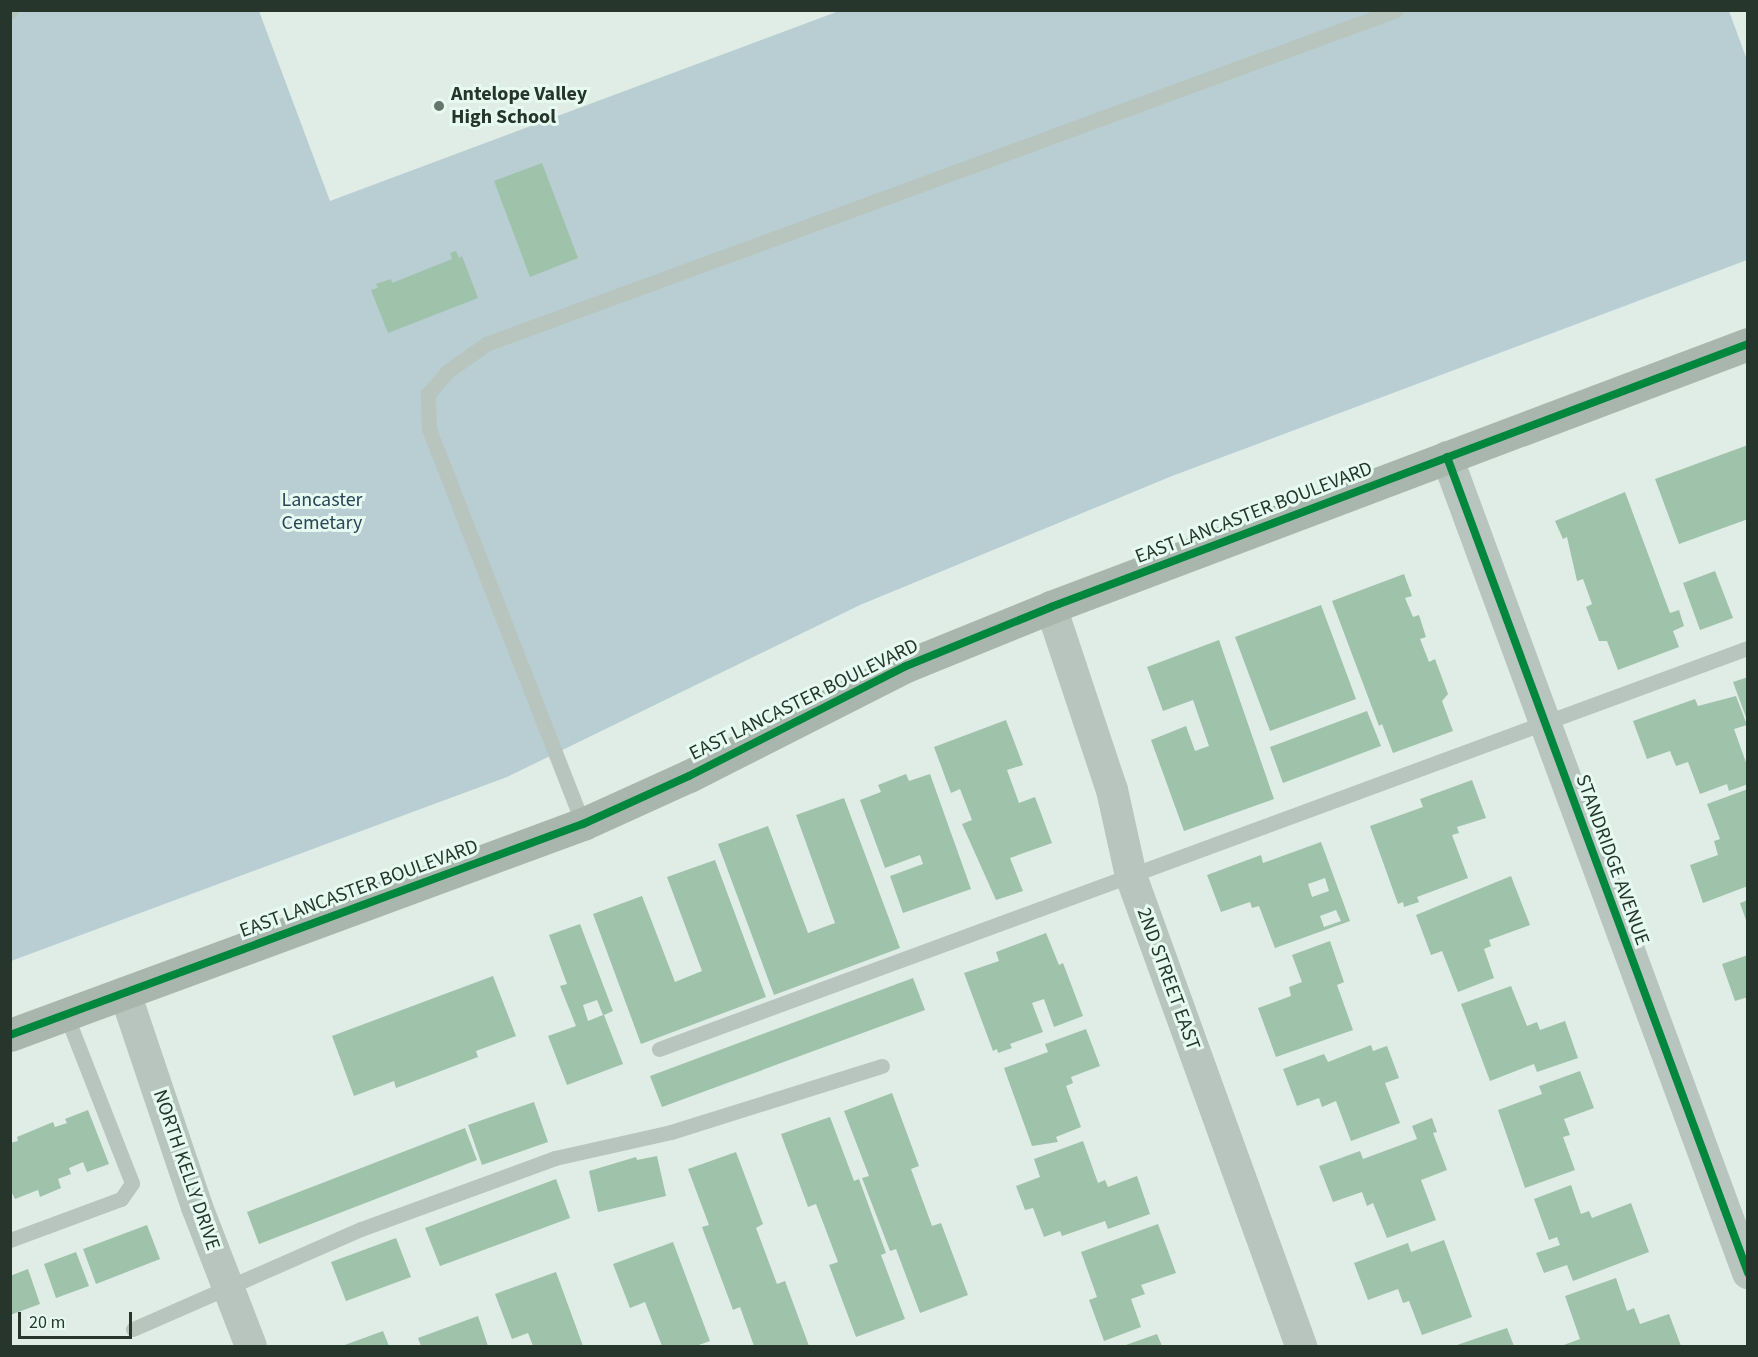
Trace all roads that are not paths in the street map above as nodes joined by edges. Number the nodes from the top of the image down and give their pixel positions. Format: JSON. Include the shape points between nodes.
{"nodes":[{"id":1,"x":1396,"y":10,"type":"edge"},
{"id":2,"x":1748,"y":344,"type":"edge"},
{"id":3,"x":1447,"y":457,"type":"junction"},
{"id":4,"x":1051,"y":607,"type":"junction"},
{"id":5,"x":1748,"y":648,"type":"edge"},
{"id":6,"x":1544,"y":724,"type":"junction"},
{"id":7,"x":583,"y":824,"type":"junction"},
{"id":8,"x":1131,"y":876,"type":"junction"},
{"id":9,"x":125,"y":993,"type":"junction"},
{"id":10,"x":66,"y":1015,"type":"junction"},
{"id":11,"x":10,"y":1035,"type":"edge"},
{"id":12,"x":659,"y":1049,"type":"dead end"},
{"id":13,"x":882,"y":1066,"type":"dead end"},
{"id":14,"x":10,"y":1240,"type":"edge"},
{"id":15,"x":1748,"y":1273,"type":"edge"},
{"id":16,"x":228,"y":1288,"type":"junction"},
{"id":17,"x":133,"y":1329,"type":"dead end"},
{"id":18,"x":251,"y":1347,"type":"edge"},
{"id":19,"x":1301,"y":1347,"type":"edge"}],
"edges":[{"from":1,"to":7,"type":"lane","via":[[486,344],[448,371],[428,394],[429,429]]},
{"from":2,"to":3,"type":"main road","name":"EAST LANCASTER BOULEVARD"},
{"from":3,"to":4,"type":"main road","name":"EAST LANCASTER BOULEVARD"},
{"from":3,"to":6,"type":"street","name":"STANDRIDGE AVENUE"},
{"from":4,"to":7,"type":"main road","name":"EAST LANCASTER BOULEVARD","via":[[906,666],[689,776]]},
{"from":4,"to":8,"type":"street","name":"2ND STREET EAST","via":[[1112,790]]},
{"from":5,"to":6,"type":"lane"},
{"from":6,"to":8,"type":"lane"},
{"from":6,"to":15,"type":"street","name":"STANDRIDGE AVENUE"},
{"from":7,"to":9,"type":"main road","name":"EAST LANCASTER BOULEVARD"},
{"from":8,"to":12,"type":"lane"},
{"from":8,"to":19,"type":"street","name":"2ND STREET EAST"},
{"from":9,"to":10,"type":"main road","name":"EAST LANCASTER BOULEVARD"},
{"from":9,"to":16,"type":"street","name":"NORTH KELLY DRIVE"},
{"from":10,"to":11,"type":"main road","name":"EAST LANCASTER BOULEVARD"},
{"from":10,"to":14,"type":"lane","via":[[132,1183],[121,1199]]},
{"from":13,"to":16,"type":"lane","via":[[670,1132],[555,1158],[361,1229]]},
{"from":16,"to":17,"type":"lane"},
{"from":16,"to":18,"type":"street","name":"NORTH KELLY DRIVE"}]}
